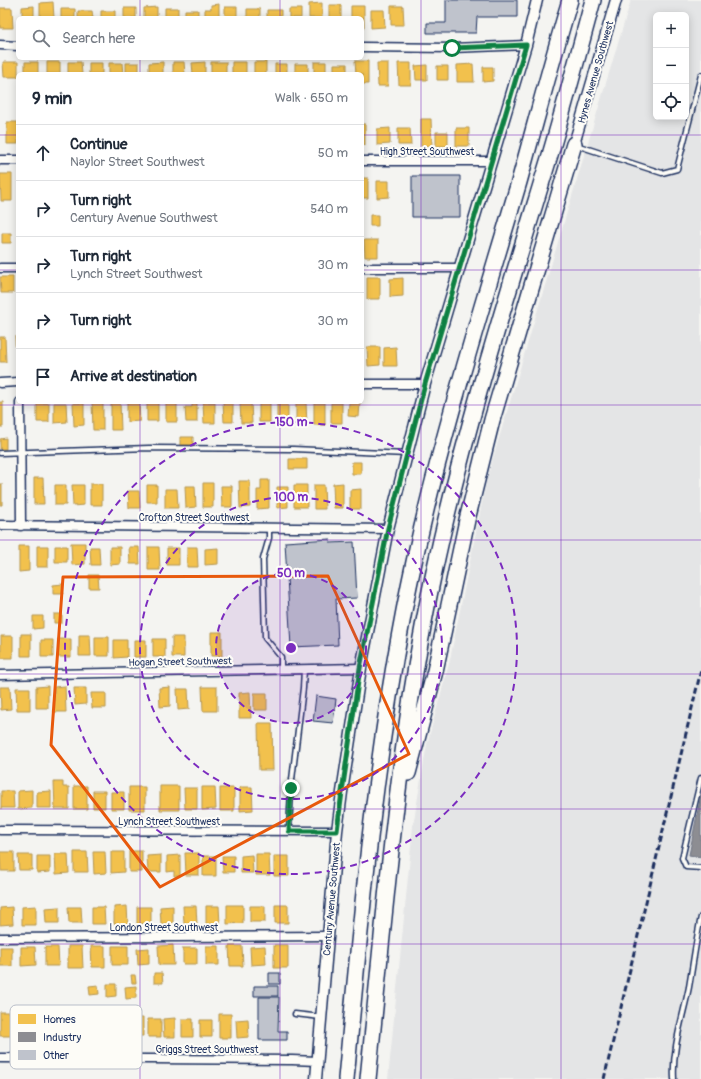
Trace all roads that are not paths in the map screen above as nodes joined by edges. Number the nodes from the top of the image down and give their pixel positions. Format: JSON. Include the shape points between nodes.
{"nodes":[{"id":1,"x":537,"y":0,"type":"edge"},
{"id":2,"x":570,"y":0,"type":"edge"},
{"id":3,"x":593,"y":0,"type":"edge"},
{"id":4,"x":616,"y":0,"type":"edge"},
{"id":5,"x":0,"y":45,"type":"edge"},
{"id":6,"x":526,"y":45,"type":"junction"},
{"id":7,"x":16,"y":46,"type":"edge"},
{"id":8,"x":364,"y":47,"type":"edge"},
{"id":9,"x":701,"y":75,"type":"edge"},
{"id":10,"x":574,"y":144,"type":"junction"},
{"id":11,"x":0,"y":160,"type":"edge"},
{"id":12,"x":16,"y":160,"type":"edge"},
{"id":13,"x":364,"y":161,"type":"edge"},
{"id":14,"x":491,"y":161,"type":"junction"},
{"id":15,"x":0,"y":268,"type":"edge"},
{"id":16,"x":16,"y":268,"type":"edge"},
{"id":17,"x":364,"y":268,"type":"edge"},
{"id":18,"x":459,"y":268,"type":"junction"},
{"id":19,"x":0,"y":382,"type":"edge"},
{"id":20,"x":16,"y":382,"type":"edge"},
{"id":21,"x":364,"y":384,"type":"edge"},
{"id":22,"x":425,"y":384,"type":"junction"},
{"id":23,"x":20,"y":404,"type":"edge"},
{"id":24,"x":0,"y":453,"type":"edge"},
{"id":25,"x":20,"y":453,"type":"junction"},
{"id":26,"x":407,"y":454,"type":"junction"},
{"id":27,"x":0,"y":525,"type":"edge"},
{"id":28,"x":21,"y":526,"type":"junction"},
{"id":29,"x":269,"y":528,"type":"junction"},
{"id":30,"x":388,"y":528,"type":"junction"},
{"id":31,"x":360,"y":668,"type":"junction"},
{"id":32,"x":304,"y":669,"type":"junction"},
{"id":33,"x":281,"y":670,"type":"junction"},
{"id":34,"x":0,"y":674,"type":"edge"},
{"id":35,"x":701,"y":778,"type":"edge"},
{"id":36,"x":0,"y":830,"type":"edge"},
{"id":37,"x":289,"y":831,"type":"junction"},
{"id":38,"x":337,"y":831,"type":"junction"},
{"id":39,"x":393,"y":834,"type":"junction"},
{"id":40,"x":701,"y":868,"type":"edge"},
{"id":41,"x":701,"y":917,"type":"edge"},
{"id":42,"x":328,"y":936,"type":"junction"},
{"id":43,"x":0,"y":938,"type":"edge"},
{"id":44,"x":295,"y":1014,"type":"dead end"},
{"id":45,"x":322,"y":1017,"type":"junction"},
{"id":46,"x":0,"y":1058,"type":"edge"},
{"id":47,"x":10,"y":1058,"type":"edge"},
{"id":48,"x":142,"y":1059,"type":"edge"},
{"id":49,"x":318,"y":1062,"type":"junction"},
{"id":50,"x":316,"y":1079,"type":"edge"},
{"id":51,"x":346,"y":1079,"type":"edge"},
{"id":52,"x":368,"y":1079,"type":"edge"},
{"id":53,"x":674,"y":1079,"type":"edge"}],
"edges":[{"from":1,"to":6,"type":"street","name":"Century Avenue Southwest"},
{"from":2,"to":51,"type":"highway","via":[[456,391],[413,563],[376,786]]},
{"from":3,"to":39,"type":"highway","via":[[551,151],[516,262],[448,510],[427,606],[409,708]]},
{"from":4,"to":10,"type":"street","name":"Hynes Avenue Southwest"},
{"from":5,"to":7,"type":"street"},
{"from":6,"to":8,"type":"street","via":[[452,48]]},
{"from":6,"to":14,"type":"street","name":"Century Avenue Southwest"},
{"from":9,"to":10,"type":"lane","via":[[677,169],[662,174]]},
{"from":10,"to":39,"type":"highway","via":[[492,420],[467,520],[436,671]]},
{"from":11,"to":12,"type":"street"},
{"from":13,"to":14,"type":"street","name":"High Street Southwest"},
{"from":14,"to":18,"type":"street","name":"Century Avenue Southwest"},
{"from":15,"to":16,"type":"street"},
{"from":17,"to":18,"type":"street"},
{"from":18,"to":22,"type":"street","name":"Century Avenue Southwest"},
{"from":19,"to":20,"type":"street"},
{"from":21,"to":22,"type":"street"},
{"from":22,"to":26,"type":"street","name":"Century Avenue Southwest"},
{"from":23,"to":25,"type":"street"},
{"from":24,"to":25,"type":"lane"},
{"from":25,"to":26,"type":"lane","via":[[165,448],[293,449]]},
{"from":25,"to":28,"type":"street"},
{"from":26,"to":30,"type":"street","name":"Century Avenue Southwest"},
{"from":27,"to":28,"type":"street","name":"Crofton Street Southwest"},
{"from":28,"to":29,"type":"street","name":"Crofton Street Southwest"},
{"from":29,"to":30,"type":"street","name":"Crofton Street Southwest"},
{"from":29,"to":33,"type":"lane","via":[[263,559],[264,638],[281,657]]},
{"from":30,"to":31,"type":"street","name":"Century Avenue Southwest"},
{"from":31,"to":32,"type":"street","name":"Hogan Street Southwest"},
{"from":31,"to":38,"type":"street","name":"Century Avenue Southwest"},
{"from":32,"to":33,"type":"street","name":"Hogan Street Southwest"},
{"from":32,"to":37,"type":"lane"},
{"from":33,"to":34,"type":"street","name":"Hogan Street Southwest"},
{"from":35,"to":40,"type":"lane","via":[[682,858],[686,866]]},
{"from":36,"to":37,"type":"street","name":"Lynch Street Southwest"},
{"from":37,"to":38,"type":"street","name":"Lynch Street Southwest"},
{"from":38,"to":42,"type":"street","name":"Century Avenue Southwest"},
{"from":39,"to":52,"type":"highway"},
{"from":41,"to":53,"type":"lane","via":[[677,1040]]},
{"from":42,"to":43,"type":"street","name":"London Street Southwest"},
{"from":42,"to":45,"type":"street","name":"Century Avenue Southwest"},
{"from":44,"to":45,"type":"lane"},
{"from":45,"to":49,"type":"street","name":"Century Avenue Southwest"},
{"from":46,"to":47,"type":"street","name":"Griggs Street Southwest"},
{"from":48,"to":49,"type":"street","name":"Griggs Street Southwest"},
{"from":49,"to":50,"type":"street","name":"Century Avenue Southwest"}]}
